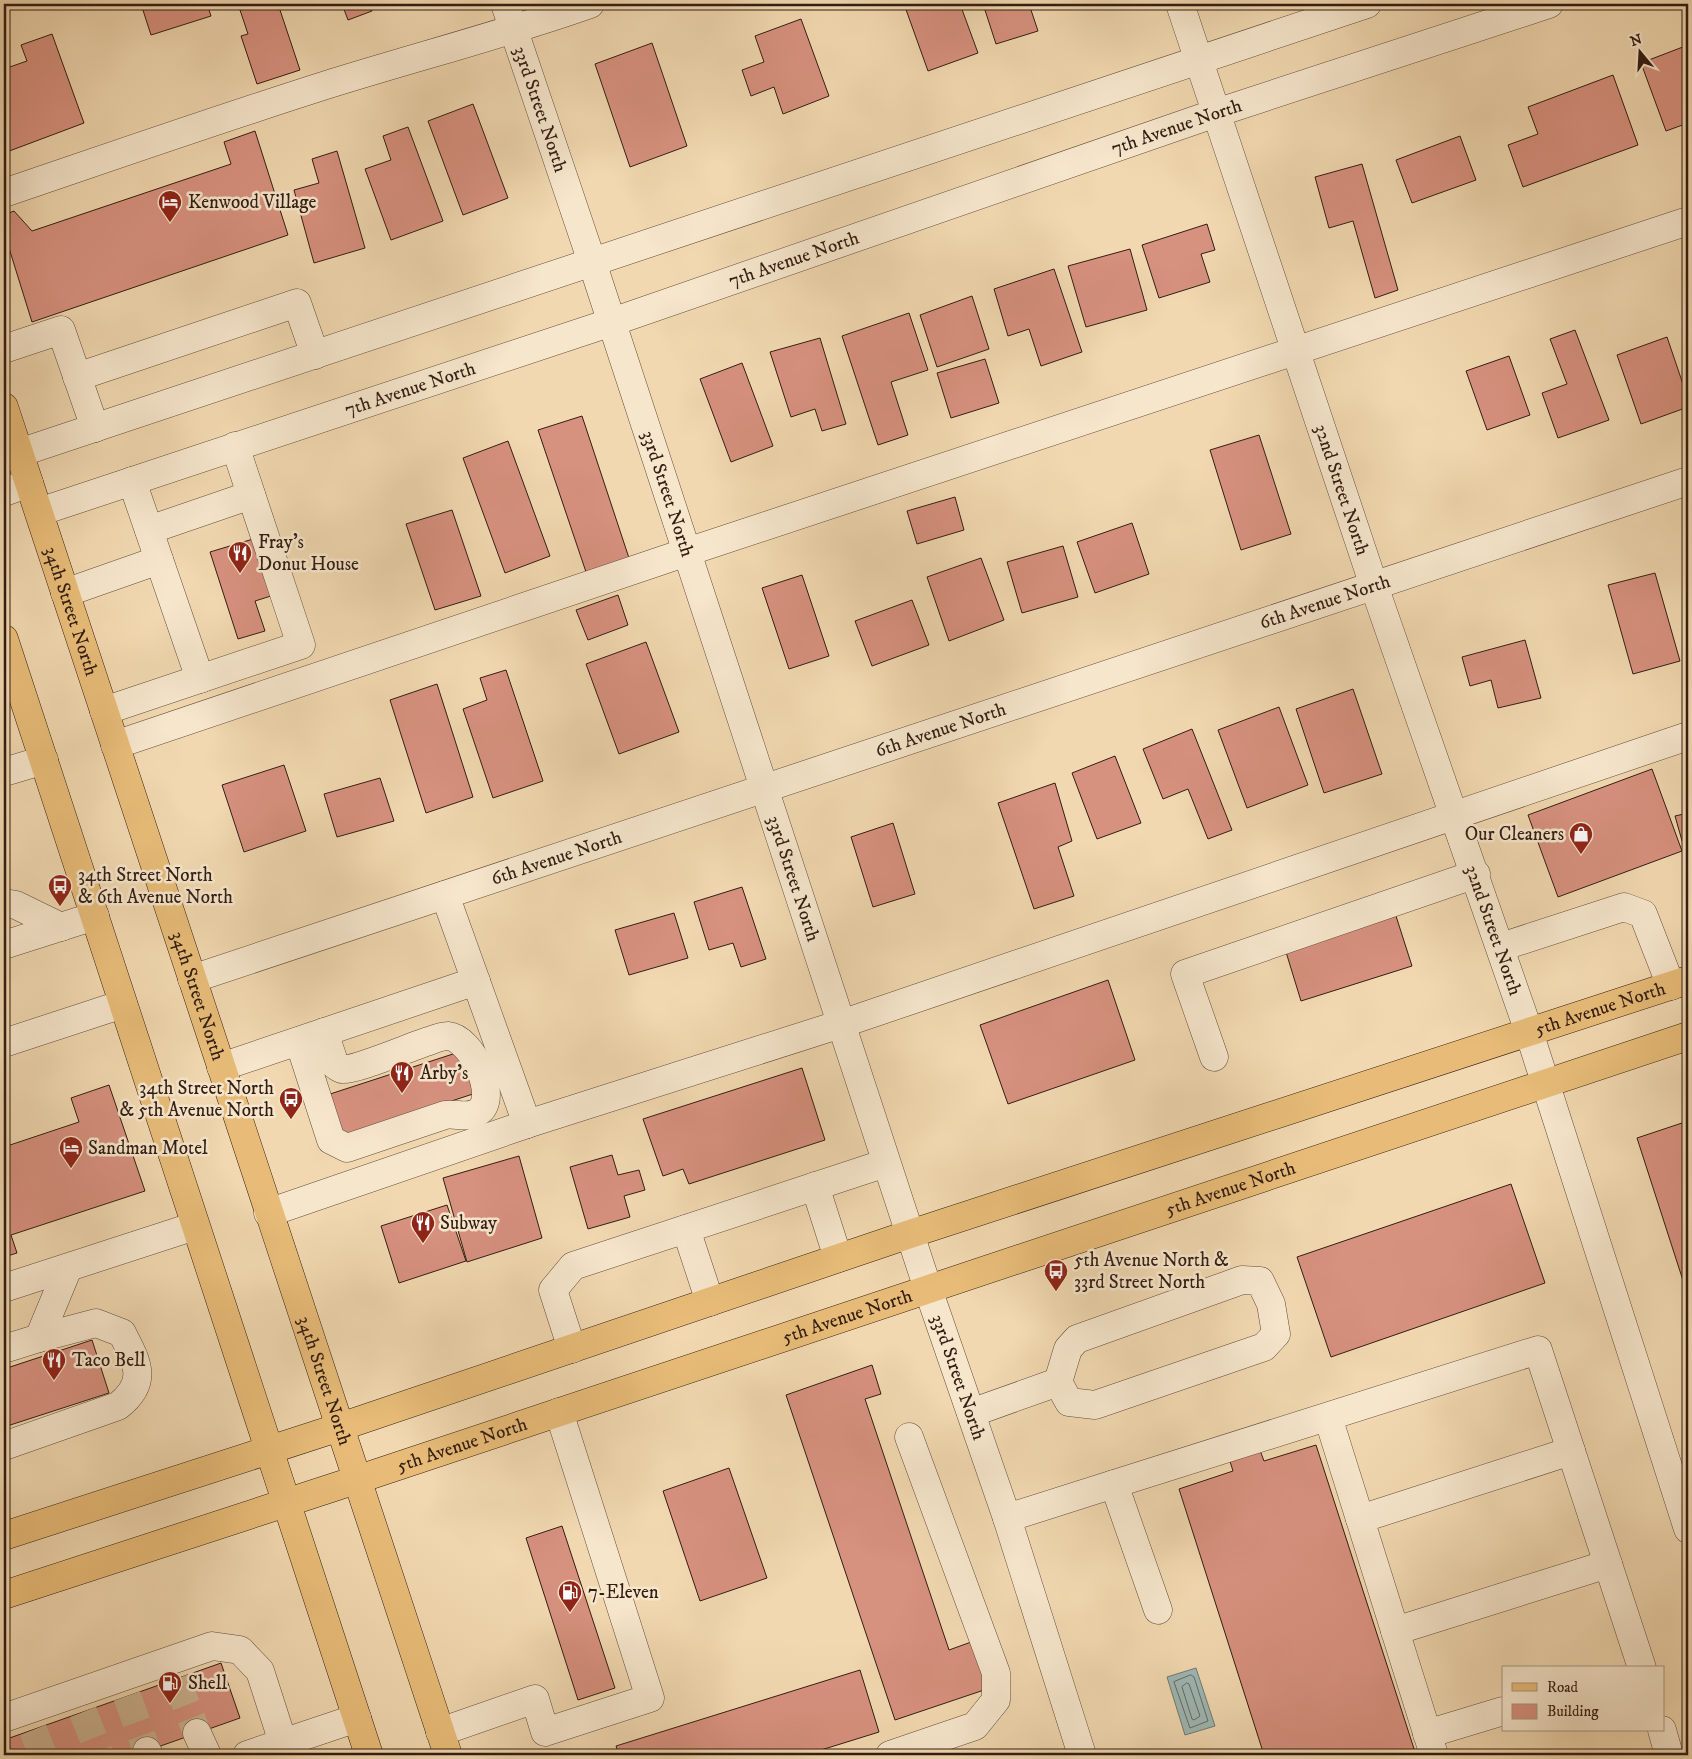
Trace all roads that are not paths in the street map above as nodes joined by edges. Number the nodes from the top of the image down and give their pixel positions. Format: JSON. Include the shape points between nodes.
{"nodes":[{"id":1,"x":505,"y":4,"type":"edge"},
{"id":2,"x":590,"y":4,"type":"edge"},
{"id":3,"x":1180,"y":4,"type":"edge"},
{"id":4,"x":1367,"y":4,"type":"edge"},
{"id":5,"x":1549,"y":4,"type":"edge"},
{"id":6,"x":514,"y":30,"type":"junction"},
{"id":7,"x":1198,"y":60,"type":"junction"},
{"id":8,"x":1216,"y":113,"type":"junction"},
{"id":9,"x":4,"y":193,"type":"edge"},
{"id":10,"x":1688,"y":221,"type":"edge"},
{"id":11,"x":592,"y":262,"type":"junction"},
{"id":12,"x":612,"y":322,"type":"junction"},
{"id":13,"x":4,"y":349,"type":"edge"},
{"id":14,"x":1295,"y":350,"type":"junction"},
{"id":15,"x":315,"y":355,"type":"junction"},
{"id":16,"x":77,"y":377,"type":"junction"},
{"id":17,"x":4,"y":407,"type":"edge"},
{"id":18,"x":95,"y":428,"type":"junction"},
{"id":19,"x":235,"y":446,"type":"junction"},
{"id":20,"x":19,"y":453,"type":"junction"},
{"id":21,"x":132,"y":481,"type":"junction"},
{"id":22,"x":1688,"y":481,"type":"edge"},
{"id":23,"x":29,"y":483,"type":"junction"},
{"id":24,"x":4,"y":492,"type":"edge"},
{"id":25,"x":251,"y":496,"type":"junction"},
{"id":26,"x":38,"y":512,"type":"junction"},
{"id":27,"x":149,"y":530,"type":"junction"},
{"id":28,"x":687,"y":552,"type":"junction"},
{"id":29,"x":159,"y":560,"type":"junction"},
{"id":30,"x":1374,"y":586,"type":"junction"},
{"id":31,"x":65,"y":593,"type":"junction"},
{"id":32,"x":4,"y":639,"type":"edge"},
{"id":33,"x":200,"y":678,"type":"junction"},
{"id":34,"x":104,"y":711,"type":"junction"},
{"id":35,"x":1688,"y":736,"type":"edge"},
{"id":36,"x":115,"y":745,"type":"junction"},
{"id":37,"x":44,"y":760,"type":"junction"},
{"id":38,"x":4,"y":772,"type":"edge"},
{"id":39,"x":764,"y":789,"type":"junction"},
{"id":40,"x":1456,"y":817,"type":"junction"},
{"id":41,"x":1476,"y":874,"type":"junction"},
{"id":42,"x":445,"y":895,"type":"junction"},
{"id":43,"x":4,"y":903,"type":"edge"},
{"id":44,"x":94,"y":916,"type":"junction"},
{"id":45,"x":61,"y":927,"type":"junction"},
{"id":46,"x":4,"y":945,"type":"edge"},
{"id":47,"x":1501,"y":947,"type":"junction"},
{"id":48,"x":192,"y":979,"type":"junction"},
{"id":49,"x":476,"y":981,"type":"junction"},
{"id":50,"x":1680,"y":983,"type":"edge"},
{"id":51,"x":123,"y":1004,"type":"junction"},
{"id":52,"x":841,"y":1024,"type":"junction"},
{"id":53,"x":324,"y":1032,"type":"junction"},
{"id":54,"x":1529,"y":1032,"type":"junction"},
{"id":55,"x":1688,"y":1036,"type":"edge"},
{"id":56,"x":299,"y":1041,"type":"junction"},
{"id":57,"x":4,"y":1043,"type":"edge"},
{"id":58,"x":1214,"y":1057,"type":"dead end"},
{"id":59,"x":221,"y":1067,"type":"junction"},
{"id":60,"x":1545,"y":1082,"type":"junction"},
{"id":61,"x":527,"y":1124,"type":"junction"},
{"id":62,"x":886,"y":1163,"type":"junction"},
{"id":63,"x":815,"y":1186,"type":"junction"},
{"id":64,"x":268,"y":1212,"type":"junction"},
{"id":65,"x":195,"y":1226,"type":"junction"},
{"id":66,"x":686,"y":1229,"type":"junction"},
{"id":67,"x":910,"y":1234,"type":"junction"},
{"id":68,"x":838,"y":1258,"type":"junction"},
{"id":69,"x":68,"y":1268,"type":"junction"},
{"id":70,"x":4,"y":1288,"type":"edge"},
{"id":71,"x":928,"y":1289,"type":"junction"},
{"id":72,"x":710,"y":1302,"type":"junction"},
{"id":73,"x":40,"y":1338,"type":"junction"},
{"id":74,"x":572,"y":1348,"type":"junction"},
{"id":75,"x":4,"y":1350,"type":"edge"},
{"id":76,"x":1058,"y":1382,"type":"junction"},
{"id":77,"x":559,"y":1412,"type":"junction"},
{"id":78,"x":971,"y":1413,"type":"junction"},
{"id":79,"x":1328,"y":1417,"type":"junction"},
{"id":80,"x":340,"y":1427,"type":"junction"},
{"id":81,"x":909,"y":1437,"type":"dead end"},
{"id":82,"x":4,"y":1446,"type":"edge"},
{"id":83,"x":268,"y":1449,"type":"junction"},
{"id":84,"x":1571,"y":1451,"type":"junction"},
{"id":85,"x":359,"y":1479,"type":"junction"},
{"id":86,"x":1114,"y":1484,"type":"junction"},
{"id":87,"x":287,"y":1502,"type":"junction"},
{"id":88,"x":1007,"y":1518,"type":"junction"},
{"id":89,"x":1360,"y":1519,"type":"junction"},
{"id":90,"x":1688,"y":1529,"type":"edge"},
{"id":91,"x":4,"y":1536,"type":"edge"},
{"id":92,"x":1608,"y":1564,"type":"junction"},
{"id":93,"x":4,"y":1595,"type":"edge"},
{"id":94,"x":1158,"y":1610,"type":"dead end"},
{"id":95,"x":1395,"y":1631,"type":"junction"},
{"id":96,"x":1641,"y":1666,"type":"edge"},
{"id":97,"x":1502,"y":1711,"type":"edge"},
{"id":98,"x":357,"y":1718,"type":"junction"},
{"id":99,"x":21,"y":1719,"type":"edge"},
{"id":100,"x":1663,"y":1732,"type":"edge"},
{"id":101,"x":444,"y":1744,"type":"edge"},
{"id":102,"x":1430,"y":1745,"type":"edge"},
{"id":103,"x":286,"y":1749,"type":"edge"},
{"id":104,"x":246,"y":1755,"type":"edge"},
{"id":105,"x":369,"y":1755,"type":"edge"},
{"id":106,"x":890,"y":1755,"type":"edge"},
{"id":107,"x":1082,"y":1755,"type":"edge"},
{"id":108,"x":1670,"y":1755,"type":"edge"}],
"edges":[{"from":1,"to":6,"type":"street","name":"33rd Street North"},
{"from":2,"to":6,"type":"street"},
{"from":3,"to":7,"type":"street","name":"32nd Street North"},
{"from":4,"to":7,"type":"street"},
{"from":5,"to":8,"type":"street","name":"7th Avenue North"},
{"from":6,"to":9,"type":"street","via":[[323,86]]},
{"from":6,"to":11,"type":"street","name":"33rd Street North"},
{"from":7,"to":8,"type":"street","name":"32nd Street North"},
{"from":7,"to":11,"type":"street"},
{"from":8,"to":12,"type":"street","name":"7th Avenue North"},
{"from":8,"to":14,"type":"street","name":"32nd Street North"},
{"from":10,"to":14,"type":"street"},
{"from":11,"to":12,"type":"street","name":"33rd Street North"},
{"from":11,"to":15,"type":"street"},
{"from":12,"to":19,"type":"street","name":"7th Avenue North"},
{"from":12,"to":28,"type":"street","name":"33rd Street North"},
{"from":13,"to":16,"type":"street","via":[[61,330]]},
{"from":14,"to":28,"type":"street"},
{"from":14,"to":30,"type":"street","name":"32nd Street North"},
{"from":15,"to":16,"type":"street","via":[[297,303]]},
{"from":15,"to":18,"type":"street"},
{"from":16,"to":18,"type":"street"},
{"from":17,"to":20,"type":"main road","name":"34th Street North"},
{"from":18,"to":20,"type":"street"},
{"from":19,"to":21,"type":"street","name":"7th Avenue North"},
{"from":19,"to":25,"type":"street"},
{"from":20,"to":23,"type":"main road","name":"34th Street North"},
{"from":21,"to":26,"type":"street","name":"7th Avenue North"},
{"from":21,"to":27,"type":"street"},
{"from":22,"to":30,"type":"street","name":"6th Avenue North"},
{"from":23,"to":24,"type":"street"},
{"from":23,"to":26,"type":"main road","name":"34th Street North"},
{"from":25,"to":27,"type":"street"},
{"from":25,"to":33,"type":"street","via":[[301,644]]},
{"from":26,"to":31,"type":"main road","name":"34th Street North"},
{"from":27,"to":29,"type":"street"},
{"from":28,"to":36,"type":"street"},
{"from":28,"to":39,"type":"street","name":"33rd Street North"},
{"from":29,"to":31,"type":"street"},
{"from":29,"to":33,"type":"street"},
{"from":30,"to":39,"type":"street","name":"6th Avenue North"},
{"from":30,"to":40,"type":"street","name":"32nd Street North"},
{"from":31,"to":34,"type":"main road","name":"34th Street North"},
{"from":32,"to":37,"type":"main road"},
{"from":33,"to":34,"type":"street"},
{"from":34,"to":36,"type":"main road","name":"34th Street North"},
{"from":35,"to":40,"type":"street"},
{"from":36,"to":48,"type":"main road","name":"34th Street North"},
{"from":37,"to":38,"type":"street"},
{"from":37,"to":44,"type":"main road"},
{"from":39,"to":42,"type":"street","name":"6th Avenue North"},
{"from":39,"to":52,"type":"street","name":"33rd Street North"},
{"from":40,"to":41,"type":"street","name":"32nd Street North"},
{"from":40,"to":52,"type":"street"},
{"from":41,"to":47,"type":"street","name":"32nd Street North"},
{"from":41,"to":58,"type":"street","via":[[1186,974]]},
{"from":42,"to":48,"type":"street","name":"6th Avenue North"},
{"from":42,"to":49,"type":"street"},
{"from":43,"to":45,"type":"street","via":[[16,905]]},
{"from":44,"to":45,"type":"street"},
{"from":44,"to":51,"type":"main road"},
{"from":45,"to":46,"type":"street"},
{"from":47,"to":50,"type":"street","via":[[1624,908],[1643,914]]},
{"from":47,"to":54,"type":"street","name":"32nd Street North"},
{"from":48,"to":59,"type":"main road","name":"34th Street North"},
{"from":49,"to":53,"type":"street"},
{"from":49,"to":61,"type":"street"},
{"from":50,"to":54,"type":"main road","name":"5th Avenue North"},
{"from":51,"to":57,"type":"street"},
{"from":51,"to":65,"type":"main road"},
{"from":52,"to":61,"type":"street"},
{"from":52,"to":62,"type":"street","name":"33rd Street North"},
{"from":53,"to":56,"type":"street"},
{"from":53,"to":56,"type":"street","via":[[335,1066],[342,1069],[448,1036],[463,1043],[476,1059],[487,1097],[483,1108],[464,1116],[445,1115],[347,1148],[338,1145],[331,1140]]},
{"from":54,"to":60,"type":"street","name":"32nd Street North"},
{"from":54,"to":67,"type":"main road","name":"5th Avenue North"},
{"from":55,"to":60,"type":"main road","name":"5th Avenue North"},
{"from":56,"to":59,"type":"street"},
{"from":59,"to":64,"type":"main road","name":"34th Street North"},
{"from":60,"to":71,"type":"main road","name":"5th Avenue North"},
{"from":60,"to":90,"type":"street","name":"32nd Street North"},
{"from":61,"to":64,"type":"street"},
{"from":62,"to":63,"type":"street"},
{"from":62,"to":67,"type":"street","name":"33rd Street North"},
{"from":63,"to":66,"type":"street"},
{"from":63,"to":68,"type":"street"},
{"from":64,"to":80,"type":"main road","name":"34th Street North"},
{"from":65,"to":69,"type":"street"},
{"from":65,"to":83,"type":"main road"},
{"from":66,"to":72,"type":"street"},
{"from":66,"to":74,"type":"street","via":[[574,1266],[553,1290]]},
{"from":67,"to":68,"type":"main road","name":"5th Avenue North"},
{"from":67,"to":71,"type":"street","name":"33rd Street North"},
{"from":68,"to":72,"type":"main road","name":"5th Avenue North"},
{"from":69,"to":70,"type":"street"},
{"from":69,"to":73,"type":"street"},
{"from":71,"to":77,"type":"main road","name":"5th Avenue North"},
{"from":71,"to":78,"type":"street","name":"33rd Street North"},
{"from":72,"to":74,"type":"main road","name":"5th Avenue North"},
{"from":73,"to":75,"type":"street"},
{"from":73,"to":82,"type":"street","via":[[96,1323],[122,1333],[134,1355],[138,1376],[132,1395],[118,1406]]},
{"from":74,"to":80,"type":"main road","name":"5th Avenue North"},
{"from":76,"to":76,"type":"street","via":[[1069,1402],[1095,1405],[1264,1347],[1276,1334],[1271,1304],[1260,1281],[1242,1280],[1086,1336],[1068,1349]]},
{"from":76,"to":78,"type":"street"},
{"from":77,"to":85,"type":"main road","name":"5th Avenue North"},
{"from":77,"to":101,"type":"street","via":[[650,1698],[545,1732],[535,1699]]},
{"from":78,"to":88,"type":"street","name":"33rd Street North"},
{"from":79,"to":84,"type":"street","via":[[1538,1350]]},
{"from":79,"to":86,"type":"street"},
{"from":79,"to":89,"type":"street"},
{"from":80,"to":83,"type":"main road","name":"5th Avenue North"},
{"from":80,"to":85,"type":"main road","name":"34th Street North"},
{"from":81,"to":106,"type":"street","via":[[996,1673],[996,1700],[975,1726]]},
{"from":83,"to":87,"type":"main road"},
{"from":83,"to":91,"type":"main road","name":"5th Avenue North"},
{"from":84,"to":89,"type":"street"},
{"from":84,"to":92,"type":"street"},
{"from":85,"to":87,"type":"main road","name":"5th Avenue North"},
{"from":85,"to":101,"type":"main road","name":"34th Street North"},
{"from":86,"to":88,"type":"street"},
{"from":86,"to":94,"type":"street"},
{"from":87,"to":93,"type":"main road","name":"5th Avenue North"},
{"from":87,"to":98,"type":"main road"},
{"from":88,"to":107,"type":"street","name":"33rd Street North"},
{"from":89,"to":95,"type":"street"},
{"from":92,"to":95,"type":"street"},
{"from":92,"to":96,"type":"street"},
{"from":95,"to":102,"type":"street"},
{"from":97,"to":102,"type":"street"},
{"from":98,"to":103,"type":"street"},
{"from":98,"to":105,"type":"main road"},
{"from":99,"to":103,"type":"street","via":[[173,1669],[212,1646],[240,1650],[260,1671]]},
{"from":100,"to":108,"type":"street"},
{"from":103,"to":104,"type":"street"}]}
